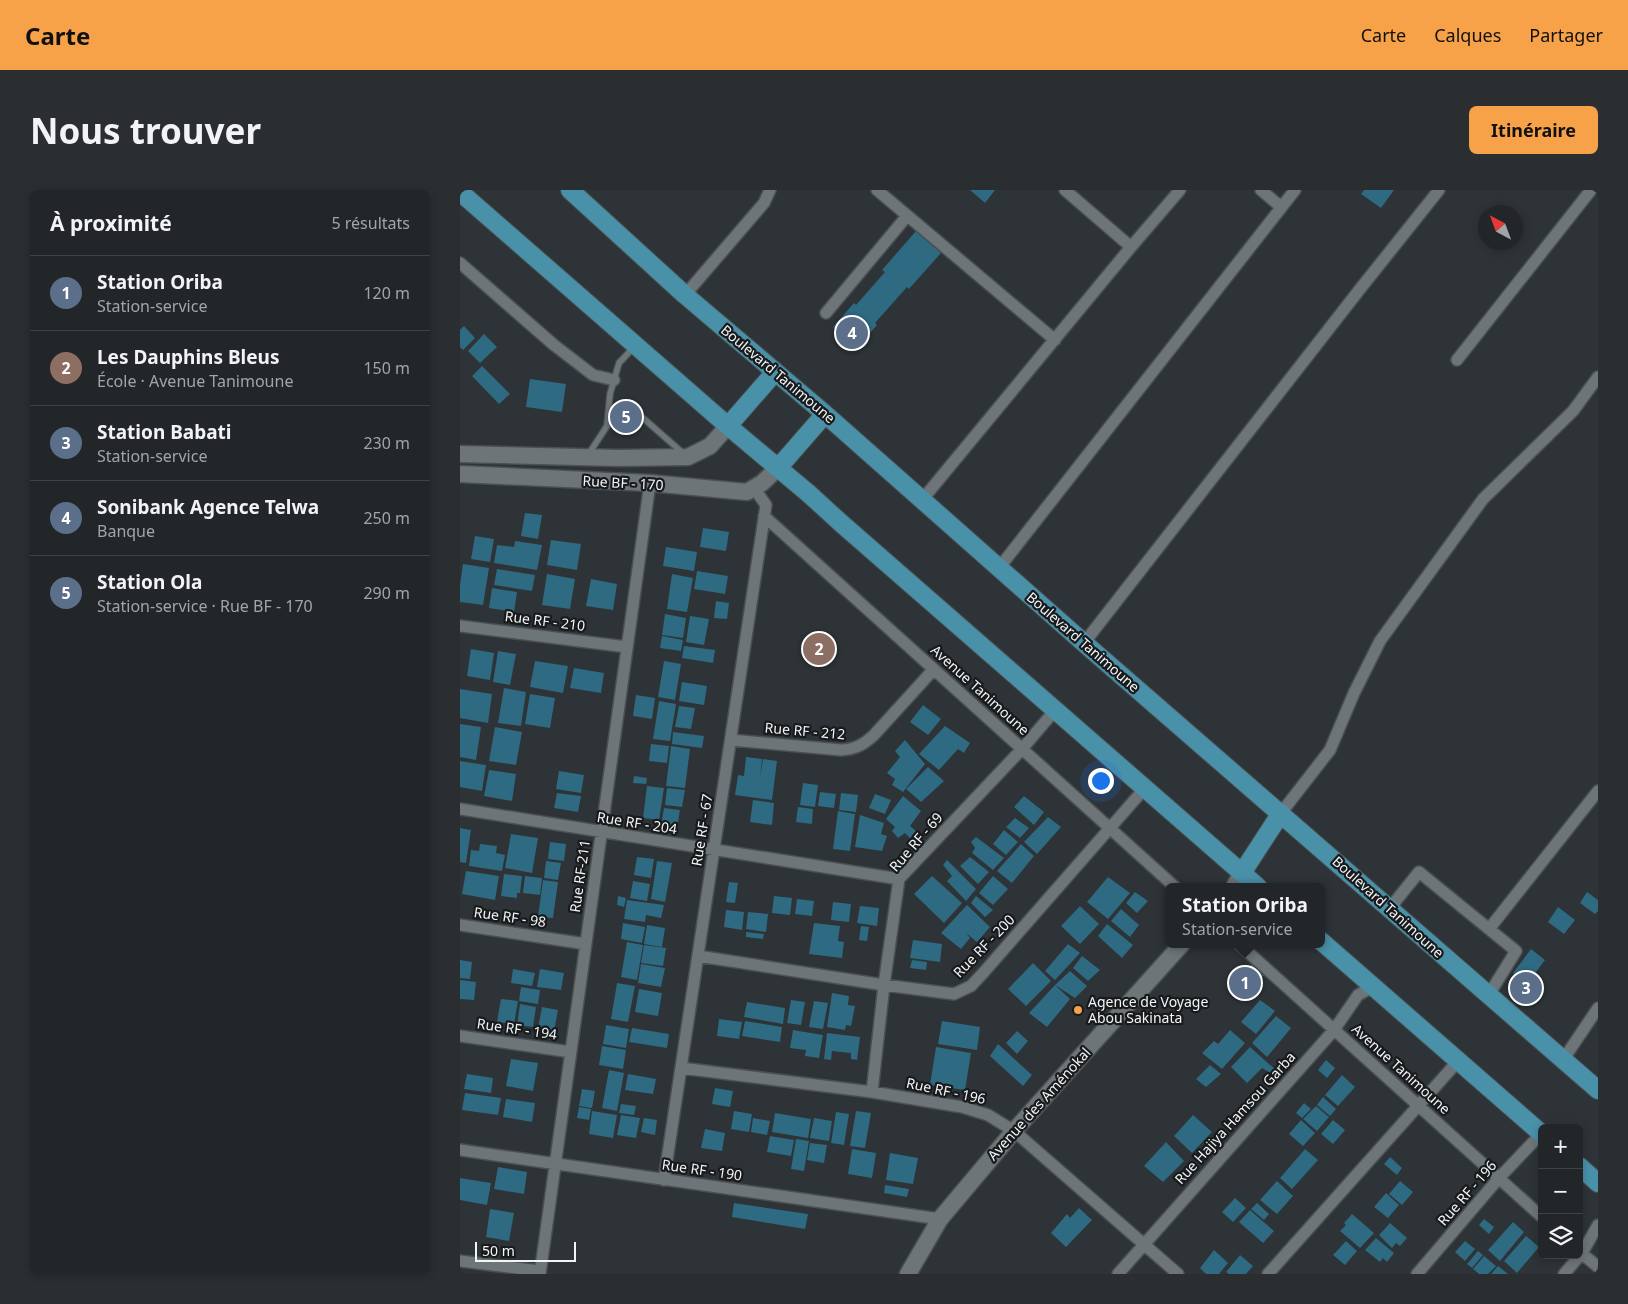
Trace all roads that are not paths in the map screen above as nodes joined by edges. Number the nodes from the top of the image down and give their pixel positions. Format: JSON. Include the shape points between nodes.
{"nodes":[{"id":1,"x":770,"y":190,"type":"edge"},
{"id":2,"x":877,"y":190,"type":"edge"},
{"id":3,"x":1065,"y":190,"type":"edge"},
{"id":4,"x":1180,"y":190,"type":"edge"},
{"id":5,"x":1261,"y":190,"type":"edge"},
{"id":6,"x":1295,"y":190,"type":"edge"},
{"id":7,"x":1438,"y":190,"type":"edge"},
{"id":8,"x":574,"y":191,"type":"edge"},
{"id":9,"x":460,"y":192,"type":"edge"},
{"id":10,"x":1586,"y":192,"type":"edge"},
{"id":11,"x":1281,"y":207,"type":"junction"},
{"id":12,"x":907,"y":216,"type":"junction"},
{"id":13,"x":1131,"y":247,"type":"junction"},
{"id":14,"x":460,"y":264,"type":"edge"},
{"id":15,"x":685,"y":295,"type":"junction"},
{"id":16,"x":826,"y":313,"type":"dead end"},
{"id":17,"x":1055,"y":340,"type":"junction"},
{"id":18,"x":636,"y":345,"type":"junction"},
{"id":19,"x":1457,"y":360,"type":"dead end"},
{"id":20,"x":775,"y":372,"type":"junction"},
{"id":21,"x":1598,"y":377,"type":"edge"},
{"id":22,"x":614,"y":380,"type":"junction"},
{"id":23,"x":825,"y":414,"type":"junction"},
{"id":24,"x":608,"y":416,"type":"junction"},
{"id":25,"x":728,"y":426,"type":"junction"},
{"id":26,"x":460,"y":454,"type":"edge"},
{"id":27,"x":587,"y":457,"type":"junction"},
{"id":28,"x":688,"y":457,"type":"junction"},
{"id":29,"x":778,"y":468,"type":"junction"},
{"id":30,"x":460,"y":474,"type":"edge"},
{"id":31,"x":650,"y":483,"type":"junction"},
{"id":32,"x":754,"y":488,"type":"junction"},
{"id":33,"x":922,"y":500,"type":"junction"},
{"id":34,"x":764,"y":516,"type":"junction"},
{"id":35,"x":998,"y":568,"type":"junction"},
{"id":36,"x":460,"y":626,"type":"edge"},
{"id":37,"x":1084,"y":643,"type":"junction"},
{"id":38,"x":627,"y":647,"type":"junction"},
{"id":39,"x":934,"y":669,"type":"junction"},
{"id":40,"x":1056,"y":709,"type":"junction"},
{"id":41,"x":731,"y":740,"type":"junction"},
{"id":42,"x":1022,"y":749,"type":"junction"},
{"id":43,"x":1145,"y":788,"type":"junction"},
{"id":44,"x":1598,"y":791,"type":"edge"},
{"id":45,"x":460,"y":809,"type":"edge"},
{"id":46,"x":1281,"y":813,"type":"junction"},
{"id":47,"x":1110,"y":828,"type":"junction"},
{"id":48,"x":601,"y":832,"type":"junction"},
{"id":49,"x":714,"y":850,"type":"junction"},
{"id":50,"x":899,"y":879,"type":"junction"},
{"id":51,"x":1238,"y":880,"type":"edge"},
{"id":52,"x":1172,"y":883,"type":"edge"},
{"id":53,"x":1390,"y":908,"type":"junction"},
{"id":54,"x":460,"y":925,"type":"edge"},
{"id":55,"x":1489,"y":929,"type":"junction"},
{"id":56,"x":586,"y":944,"type":"junction"},
{"id":57,"x":1325,"y":944,"type":"edge"},
{"id":58,"x":1178,"y":948,"type":"edge"},
{"id":59,"x":1243,"y":948,"type":"edge"},
{"id":60,"x":698,"y":956,"type":"junction"},
{"id":61,"x":1368,"y":981,"type":"junction"},
{"id":62,"x":884,"y":985,"type":"junction"},
{"id":63,"x":1488,"y":996,"type":"junction"},
{"id":64,"x":1598,"y":1008,"type":"edge"},
{"id":65,"x":1334,"y":1030,"type":"junction"},
{"id":66,"x":460,"y":1036,"type":"edge"},
{"id":67,"x":571,"y":1052,"type":"junction"},
{"id":68,"x":1459,"y":1060,"type":"junction"},
{"id":69,"x":1563,"y":1060,"type":"junction"},
{"id":70,"x":681,"y":1068,"type":"junction"},
{"id":71,"x":1598,"y":1090,"type":"edge"},
{"id":72,"x":872,"y":1092,"type":"junction"},
{"id":73,"x":1418,"y":1105,"type":"junction"},
{"id":74,"x":1538,"y":1130,"type":"edge"},
{"id":75,"x":1014,"y":1131,"type":"junction"},
{"id":76,"x":1538,"y":1137,"type":"edge"},
{"id":77,"x":460,"y":1150,"type":"edge"},
{"id":78,"x":555,"y":1164,"type":"junction"},
{"id":79,"x":1582,"y":1169,"type":"edge"},
{"id":80,"x":1499,"y":1178,"type":"junction"},
{"id":81,"x":664,"y":1180,"type":"junction"},
{"id":82,"x":1598,"y":1183,"type":"edge"},
{"id":83,"x":1539,"y":1214,"type":"edge"},
{"id":84,"x":940,"y":1218,"type":"junction"},
{"id":85,"x":1598,"y":1224,"type":"edge"},
{"id":86,"x":1143,"y":1244,"type":"junction"},
{"id":87,"x":1583,"y":1249,"type":"edge"},
{"id":88,"x":1583,"y":1254,"type":"edge"},
{"id":89,"x":1576,"y":1259,"type":"edge"},
{"id":90,"x":460,"y":1261,"type":"edge"},
{"id":91,"x":1598,"y":1268,"type":"edge"},
{"id":92,"x":540,"y":1273,"type":"edge"},
{"id":93,"x":908,"y":1274,"type":"edge"},
{"id":94,"x":1118,"y":1274,"type":"edge"},
{"id":95,"x":1178,"y":1274,"type":"edge"},
{"id":96,"x":1268,"y":1274,"type":"edge"},
{"id":97,"x":1417,"y":1274,"type":"edge"},
{"id":98,"x":1564,"y":1274,"type":"edge"}],
"edges":[{"from":1,"to":15,"type":"street","via":[[764,203]]},
{"from":2,"to":12,"type":"street"},
{"from":3,"to":13,"type":"street"},
{"from":4,"to":13,"type":"street"},
{"from":5,"to":11,"type":"street"},
{"from":6,"to":11,"type":"street"},
{"from":7,"to":37,"type":"street"},
{"from":8,"to":15,"type":"main road","name":"Boulevard Tanimoune"},
{"from":9,"to":18,"type":"main road"},
{"from":10,"to":19,"type":"street"},
{"from":11,"to":35,"type":"street"},
{"from":12,"to":16,"type":"street"},
{"from":12,"to":17,"type":"street"},
{"from":13,"to":17,"type":"street"},
{"from":14,"to":22,"type":"street","via":[[593,375]]},
{"from":15,"to":20,"type":"main road","name":"Boulevard Tanimoune"},
{"from":17,"to":33,"type":"street"},
{"from":18,"to":22,"type":"lane","via":[[619,363]]},
{"from":18,"to":25,"type":"main road"},
{"from":20,"to":23,"type":"main road","name":"Boulevard Tanimoune"},
{"from":20,"to":25,"type":"main road"},
{"from":21,"to":46,"type":"street","via":[[1573,411],[1483,499],[1380,640],[1330,750]]},
{"from":22,"to":24,"type":"lane"},
{"from":23,"to":29,"type":"main road"},
{"from":23,"to":33,"type":"main road","name":"Boulevard Tanimoune"},
{"from":24,"to":27,"type":"lane","via":[[608,426]]},
{"from":24,"to":28,"type":"lane","via":[[643,418]]},
{"from":25,"to":28,"type":"main road","name":"Rue BF - 170","via":[[710,446]]},
{"from":25,"to":29,"type":"main road"},
{"from":26,"to":27,"type":"main road","name":"Rue BF - 170"},
{"from":27,"to":28,"type":"main road","name":"Rue BF - 170"},
{"from":29,"to":32,"type":"main road"},
{"from":29,"to":40,"type":"main road"},
{"from":30,"to":31,"type":"main road","name":"Rue BF - 170"},
{"from":31,"to":32,"type":"main road","name":"Rue BF - 170","via":[[747,492]]},
{"from":31,"to":38,"type":"street","name":"Rue RF-211"},
{"from":32,"to":34,"type":"street","name":"Rue RF - 67","via":[[766,505]]},
{"from":33,"to":35,"type":"main road","name":"Boulevard Tanimoune"},
{"from":34,"to":39,"type":"street","name":"Avenue Tanimoune"},
{"from":34,"to":41,"type":"street","name":"Rue RF - 67"},
{"from":35,"to":37,"type":"main road","name":"Boulevard Tanimoune"},
{"from":36,"to":38,"type":"street","name":"Rue RF - 210"},
{"from":37,"to":46,"type":"main road","name":"Boulevard Tanimoune"},
{"from":38,"to":48,"type":"street","name":"Rue RF-211"},
{"from":39,"to":41,"type":"street","name":"Rue RF - 212","via":[[874,735],[853,749]]},
{"from":39,"to":42,"type":"street","name":"Avenue Tanimoune"},
{"from":40,"to":42,"type":"street","name":"Rue RF - 69"},
{"from":40,"to":43,"type":"main road"},
{"from":41,"to":49,"type":"street","name":"Rue RF - 67"},
{"from":42,"to":47,"type":"street","name":"Avenue Tanimoune"},
{"from":42,"to":50,"type":"street","name":"Rue RF - 69"},
{"from":43,"to":47,"type":"street","name":"Rue RF - 200"},
{"from":43,"to":51,"type":"main road"},
{"from":44,"to":55,"type":"street"},
{"from":45,"to":48,"type":"street","name":"Rue RF - 204"},
{"from":46,"to":51,"type":"main road"},
{"from":46,"to":53,"type":"main road","name":"Boulevard Tanimoune"},
{"from":47,"to":52,"type":"street","name":"Avenue Tanimoune"},
{"from":47,"to":62,"type":"street","name":"Rue RF - 200","via":[[971,986],[954,994]]},
{"from":48,"to":49,"type":"street","name":"Rue RF - 204"},
{"from":48,"to":56,"type":"street","name":"Rue RF-211"},
{"from":49,"to":50,"type":"street","name":"Rue RF - 204"},
{"from":49,"to":60,"type":"street","name":"Rue RF - 67"},
{"from":50,"to":62,"type":"street","name":"Rue RF - 69"},
{"from":53,"to":55,"type":"street","via":[[1418,872]]},
{"from":53,"to":63,"type":"main road","name":"Boulevard Tanimoune"},
{"from":54,"to":56,"type":"street","name":"Rue RF - 98"},
{"from":55,"to":63,"type":"street","via":[[1516,951]]},
{"from":56,"to":67,"type":"street","name":"Rue RF-211"},
{"from":57,"to":61,"type":"main road"},
{"from":58,"to":75,"type":"main road","name":"Avenue des Aménokal"},
{"from":59,"to":65,"type":"street","name":"Avenue Tanimoune"},
{"from":60,"to":62,"type":"street","name":"Rue RF - 200"},
{"from":60,"to":70,"type":"street","name":"Rue RF - 67"},
{"from":61,"to":65,"type":"street","name":"Rue Hajiya Hamsou Garba","via":[[1369,988],[1358,995]]},
{"from":61,"to":68,"type":"main road"},
{"from":62,"to":72,"type":"street","name":"Rue RF - 69"},
{"from":63,"to":69,"type":"main road","name":"Boulevard Tanimoune"},
{"from":64,"to":69,"type":"street"},
{"from":65,"to":73,"type":"street","name":"Avenue Tanimoune"},
{"from":65,"to":86,"type":"street","name":"Rue Hajiya Hamsou Garba"},
{"from":66,"to":67,"type":"street","name":"Rue RF - 194"},
{"from":67,"to":78,"type":"street","name":"Rue RF-211"},
{"from":68,"to":73,"type":"street"},
{"from":68,"to":74,"type":"main road"},
{"from":69,"to":71,"type":"main road","name":"Boulevard Tanimoune"},
{"from":70,"to":72,"type":"street","name":"Rue RF - 196"},
{"from":70,"to":81,"type":"street","name":"Rue RF - 67"},
{"from":72,"to":75,"type":"street","name":"Rue RF - 196","via":[[962,1107],[988,1115]]},
{"from":73,"to":80,"type":"street","name":"Avenue Tanimoune"},
{"from":73,"to":96,"type":"street"},
{"from":75,"to":84,"type":"main road","name":"Avenue des Aménokal"},
{"from":75,"to":86,"type":"street","name":"Rue RF - 196"},
{"from":76,"to":80,"type":"street","name":"Rue RF - 196"},
{"from":77,"to":78,"type":"street","name":"Rue RF - 190"},
{"from":78,"to":81,"type":"street","name":"Rue RF - 190"},
{"from":78,"to":92,"type":"street","name":"Rue RF-211"},
{"from":79,"to":82,"type":"main road"},
{"from":80,"to":83,"type":"street","name":"Avenue Tanimoune"},
{"from":80,"to":97,"type":"street","name":"Rue RF - 196"},
{"from":81,"to":84,"type":"street","name":"Rue RF - 190"},
{"from":84,"to":93,"type":"main road","name":"Avenue des Aménokal"},
{"from":85,"to":87,"type":"street"},
{"from":86,"to":94,"type":"street","name":"Rue Hajiya Hamsou Garba"},
{"from":86,"to":95,"type":"street","name":"Rue RF - 196"},
{"from":88,"to":91,"type":"street"},
{"from":89,"to":98,"type":"street"},
{"from":90,"to":92,"type":"street"}]}
